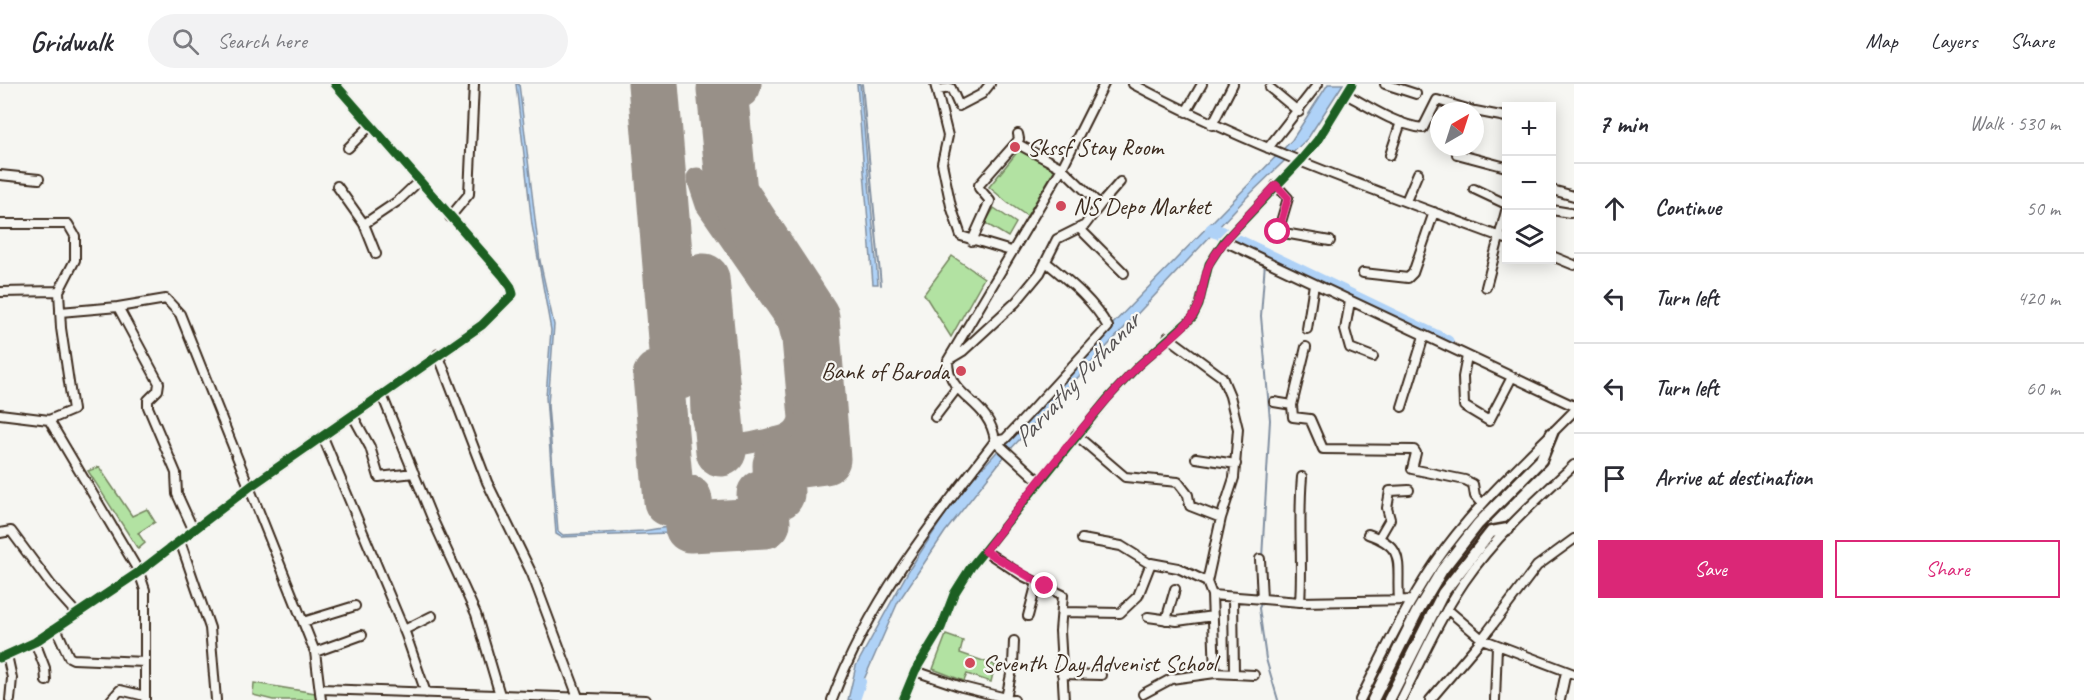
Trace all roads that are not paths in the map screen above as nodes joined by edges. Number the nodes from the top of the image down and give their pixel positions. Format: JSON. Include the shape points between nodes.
{"nodes":[{"id":1,"x":335,"y":84,"type":"edge"},
{"id":2,"x":474,"y":84,"type":"edge"},
{"id":3,"x":990,"y":84,"type":"edge"},
{"id":4,"x":1104,"y":84,"type":"edge"},
{"id":5,"x":1133,"y":84,"type":"edge"},
{"id":6,"x":1202,"y":84,"type":"edge"},
{"id":7,"x":1233,"y":84,"type":"edge"},
{"id":8,"x":1318,"y":84,"type":"edge"},
{"id":9,"x":1352,"y":84,"type":"edge"},
{"id":10,"x":1385,"y":84,"type":"edge"},
{"id":11,"x":936,"y":87,"type":"edge"},
{"id":12,"x":1270,"y":88,"type":"dead end"},
{"id":13,"x":1346,"y":94,"type":"junction"},
{"id":14,"x":1416,"y":94,"type":"dead end"},
{"id":15,"x":1186,"y":112,"type":"junction"},
{"id":16,"x":1299,"y":112,"type":"junction"},
{"id":17,"x":1484,"y":113,"type":"edge"},
{"id":18,"x":1430,"y":114,"type":"edge"},
{"id":19,"x":1502,"y":116,"type":"edge"},
{"id":20,"x":1401,"y":122,"type":"junction"},
{"id":21,"x":1212,"y":125,"type":"junction"},
{"id":22,"x":371,"y":126,"type":"junction"},
{"id":23,"x":1018,"y":134,"type":"dead end"},
{"id":24,"x":1016,"y":143,"type":"junction"},
{"id":25,"x":348,"y":148,"type":"dead end"},
{"id":26,"x":1268,"y":148,"type":"junction"},
{"id":27,"x":1390,"y":155,"type":"dead end"},
{"id":28,"x":1465,"y":156,"type":"edge"},
{"id":29,"x":1298,"y":159,"type":"junction"},
{"id":30,"x":1502,"y":166,"type":"edge"},
{"id":31,"x":1062,"y":168,"type":"junction"},
{"id":32,"x":1418,"y":173,"type":"dead end"},
{"id":33,"x":0,"y":175,"type":"edge"},
{"id":34,"x":39,"y":179,"type":"dead end"},
{"id":35,"x":419,"y":181,"type":"junction"},
{"id":36,"x":1120,"y":182,"type":"dead end"},
{"id":37,"x":1276,"y":185,"type":"junction"},
{"id":38,"x":337,"y":186,"type":"dead end"},
{"id":39,"x":1474,"y":189,"type":"dead end"},
{"id":40,"x":1556,"y":191,"type":"edge"},
{"id":41,"x":1574,"y":196,"type":"edge"},
{"id":42,"x":1406,"y":201,"type":"junction"},
{"id":43,"x":1502,"y":202,"type":"edge"},
{"id":44,"x":1100,"y":205,"type":"junction"},
{"id":45,"x":1556,"y":211,"type":"edge"},
{"id":46,"x":1434,"y":212,"type":"junction"},
{"id":47,"x":1570,"y":213,"type":"dead end"},
{"id":48,"x":450,"y":217,"type":"junction"},
{"id":49,"x":0,"y":224,"type":"edge"},
{"id":50,"x":364,"y":224,"type":"junction"},
{"id":51,"x":1079,"y":228,"type":"junction"},
{"id":52,"x":1502,"y":238,"type":"edge"},
{"id":53,"x":972,"y":241,"type":"junction"},
{"id":54,"x":1224,"y":241,"type":"junction"},
{"id":55,"x":1330,"y":241,"type":"dead end"},
{"id":56,"x":1011,"y":251,"type":"junction"},
{"id":57,"x":376,"y":254,"type":"dead end"},
{"id":58,"x":1556,"y":258,"type":"edge"},
{"id":59,"x":1046,"y":262,"type":"junction"},
{"id":60,"x":1574,"y":265,"type":"edge"},
{"id":61,"x":1124,"y":273,"type":"dead end"},
{"id":62,"x":1364,"y":273,"type":"dead end"},
{"id":63,"x":1314,"y":284,"type":"junction"},
{"id":64,"x":1486,"y":287,"type":"dead end"},
{"id":65,"x":59,"y":291,"type":"junction"},
{"id":66,"x":0,"y":292,"type":"edge"},
{"id":67,"x":1350,"y":301,"type":"junction"},
{"id":68,"x":118,"y":307,"type":"junction"},
{"id":69,"x":60,"y":312,"type":"junction"},
{"id":70,"x":1307,"y":329,"type":"dead end"},
{"id":71,"x":1424,"y":336,"type":"junction"},
{"id":72,"x":1168,"y":337,"type":"junction"},
{"id":73,"x":1306,"y":346,"type":"dead end"},
{"id":74,"x":438,"y":354,"type":"junction"},
{"id":75,"x":1467,"y":356,"type":"junction"},
{"id":76,"x":1373,"y":357,"type":"dead end"},
{"id":77,"x":948,"y":360,"type":"junction"},
{"id":78,"x":1512,"y":377,"type":"junction"},
{"id":79,"x":957,"y":387,"type":"junction"},
{"id":80,"x":382,"y":395,"type":"junction"},
{"id":81,"x":1274,"y":402,"type":"dead end"},
{"id":82,"x":1292,"y":405,"type":"junction"},
{"id":83,"x":1574,"y":406,"type":"edge"},
{"id":84,"x":1402,"y":408,"type":"dead end"},
{"id":85,"x":1574,"y":411,"type":"edge"},
{"id":86,"x":0,"y":414,"type":"edge"},
{"id":87,"x":353,"y":416,"type":"junction"},
{"id":88,"x":934,"y":417,"type":"dead end"},
{"id":89,"x":49,"y":420,"type":"junction"},
{"id":90,"x":1552,"y":433,"type":"junction"},
{"id":91,"x":1076,"y":435,"type":"junction"},
{"id":92,"x":323,"y":437,"type":"junction"},
{"id":93,"x":995,"y":441,"type":"junction"},
{"id":94,"x":1196,"y":458,"type":"dead end"},
{"id":95,"x":1236,"y":465,"type":"junction"},
{"id":96,"x":1574,"y":465,"type":"edge"},
{"id":97,"x":414,"y":473,"type":"junction"},
{"id":98,"x":1302,"y":477,"type":"dead end"},
{"id":99,"x":1039,"y":481,"type":"junction"},
{"id":100,"x":251,"y":486,"type":"junction"},
{"id":101,"x":1409,"y":490,"type":"dead end"},
{"id":102,"x":1482,"y":504,"type":"junction"},
{"id":103,"x":1221,"y":518,"type":"junction"},
{"id":104,"x":1508,"y":529,"type":"junction"},
{"id":105,"x":193,"y":530,"type":"junction"},
{"id":106,"x":0,"y":533,"type":"edge"},
{"id":107,"x":1368,"y":534,"type":"dead end"},
{"id":108,"x":1379,"y":538,"type":"junction"},
{"id":109,"x":1082,"y":539,"type":"dead end"},
{"id":110,"x":1574,"y":539,"type":"edge"},
{"id":111,"x":180,"y":541,"type":"junction"},
{"id":112,"x":985,"y":551,"type":"junction"},
{"id":113,"x":1260,"y":559,"type":"dead end"},
{"id":114,"x":1150,"y":564,"type":"junction"},
{"id":115,"x":140,"y":572,"type":"junction"},
{"id":116,"x":1037,"y":582,"type":"junction"},
{"id":117,"x":1207,"y":582,"type":"junction"},
{"id":118,"x":1174,"y":589,"type":"dead end"},
{"id":119,"x":1212,"y":595,"type":"junction"},
{"id":120,"x":1233,"y":597,"type":"junction"},
{"id":121,"x":1262,"y":599,"type":"junction"},
{"id":122,"x":1399,"y":600,"type":"junction"},
{"id":123,"x":1412,"y":600,"type":"junction"},
{"id":124,"x":1300,"y":602,"type":"junction"},
{"id":125,"x":355,"y":606,"type":"dead end"},
{"id":126,"x":1447,"y":609,"type":"junction"},
{"id":127,"x":1063,"y":612,"type":"junction"},
{"id":128,"x":77,"y":614,"type":"junction"},
{"id":129,"x":432,"y":616,"type":"dead end"},
{"id":130,"x":1028,"y":616,"type":"dead end"},
{"id":131,"x":1213,"y":616,"type":"junction"},
{"id":132,"x":1148,"y":617,"type":"dead end"},
{"id":133,"x":1166,"y":620,"type":"junction"},
{"id":134,"x":303,"y":622,"type":"junction"},
{"id":135,"x":56,"y":628,"type":"junction"},
{"id":136,"x":404,"y":630,"type":"junction"},
{"id":137,"x":362,"y":635,"type":"dead end"},
{"id":138,"x":1482,"y":639,"type":"junction"},
{"id":139,"x":1014,"y":641,"type":"dead end"},
{"id":140,"x":35,"y":642,"type":"junction"},
{"id":141,"x":1497,"y":645,"type":"junction"},
{"id":142,"x":315,"y":652,"type":"junction"},
{"id":143,"x":4,"y":657,"type":"edge"},
{"id":144,"x":145,"y":662,"type":"junction"},
{"id":145,"x":915,"y":671,"type":"junction"},
{"id":146,"x":1215,"y":673,"type":"junction"},
{"id":147,"x":1234,"y":673,"type":"junction"},
{"id":148,"x":1570,"y":673,"type":"edge"},
{"id":149,"x":1062,"y":674,"type":"junction"},
{"id":150,"x":1101,"y":675,"type":"dead end"},
{"id":151,"x":1254,"y":675,"type":"dead end"},
{"id":152,"x":46,"y":681,"type":"dead end"},
{"id":153,"x":321,"y":689,"type":"junction"},
{"id":154,"x":970,"y":689,"type":"junction"},
{"id":155,"x":426,"y":693,"type":"junction"},
{"id":156,"x":1143,"y":694,"type":"dead end"},
{"id":157,"x":500,"y":695,"type":"junction"},
{"id":158,"x":446,"y":697,"type":"edge"},
{"id":159,"x":487,"y":697,"type":"edge"},
{"id":160,"x":578,"y":697,"type":"junction"},
{"id":161,"x":145,"y":698,"type":"edge"},
{"id":162,"x":533,"y":698,"type":"edge"},
{"id":163,"x":1010,"y":699,"type":"edge"},
{"id":164,"x":10,"y":700,"type":"edge"},
{"id":165,"x":111,"y":700,"type":"edge"},
{"id":166,"x":216,"y":700,"type":"edge"},
{"id":167,"x":321,"y":700,"type":"edge"},
{"id":168,"x":646,"y":700,"type":"edge"},
{"id":169,"x":832,"y":700,"type":"edge"},
{"id":170,"x":903,"y":700,"type":"edge"},
{"id":171,"x":968,"y":700,"type":"edge"},
{"id":172,"x":1064,"y":700,"type":"edge"},
{"id":173,"x":1360,"y":700,"type":"edge"},
{"id":174,"x":1373,"y":700,"type":"edge"},
{"id":175,"x":1389,"y":700,"type":"edge"},
{"id":176,"x":1401,"y":700,"type":"edge"},
{"id":177,"x":1432,"y":700,"type":"edge"},
{"id":178,"x":1496,"y":700,"type":"edge"},
{"id":179,"x":1560,"y":700,"type":"edge"}],
"edges":[{"from":1,"to":22,"type":"street"},
{"from":2,"to":48,"type":"street","via":[[469,194]]},
{"from":3,"to":11,"type":"street","via":[[982,94],[958,106],[951,88]]},
{"from":4,"to":31,"type":"street"},
{"from":5,"to":15,"type":"street"},
{"from":6,"to":15,"type":"street"},
{"from":7,"to":21,"type":"street"},
{"from":8,"to":16,"type":"street"},
{"from":9,"to":13,"type":"street"},
{"from":10,"to":14,"type":"street"},
{"from":11,"to":53,"type":"street","via":[[948,136],[942,163],[951,206],[961,236]]},
{"from":12,"to":16,"type":"street"},
{"from":13,"to":20,"type":"street"},
{"from":13,"to":29,"type":"street","via":[[1317,141]]},
{"from":15,"to":21,"type":"street"},
{"from":16,"to":26,"type":"street"},
{"from":17,"to":19,"type":"street"},
{"from":18,"to":20,"type":"street","via":[[1423,128]]},
{"from":20,"to":27,"type":"street"},
{"from":21,"to":26,"type":"street"},
{"from":22,"to":25,"type":"street"},
{"from":22,"to":35,"type":"street"},
{"from":23,"to":24,"type":"street"},
{"from":24,"to":31,"type":"street"},
{"from":24,"to":53,"type":"street","via":[[979,185],[990,201]]},
{"from":26,"to":29,"type":"street"},
{"from":28,"to":30,"type":"street"},
{"from":29,"to":37,"type":"street"},
{"from":29,"to":42,"type":"street"},
{"from":31,"to":44,"type":"street"},
{"from":31,"to":56,"type":"street"},
{"from":32,"to":42,"type":"street"},
{"from":33,"to":34,"type":"street"},
{"from":35,"to":48,"type":"street"},
{"from":35,"to":50,"type":"street"},
{"from":36,"to":44,"type":"street"},
{"from":37,"to":54,"type":"street"},
{"from":37,"to":55,"type":"street","via":[[1288,198],[1278,232]]},
{"from":38,"to":50,"type":"street"},
{"from":39,"to":43,"type":"street"},
{"from":40,"to":41,"type":"street"},
{"from":42,"to":46,"type":"street"},
{"from":44,"to":51,"type":"street"},
{"from":45,"to":47,"type":"street"},
{"from":46,"to":52,"type":"street"},
{"from":46,"to":62,"type":"street","via":[[1408,278]]},
{"from":48,"to":74,"type":"street","via":[[503,276],[513,294],[482,326]]},
{"from":49,"to":65,"type":"street","via":[[68,224],[75,236],[75,260]]},
{"from":50,"to":57,"type":"street"},
{"from":51,"to":59,"type":"street","via":[[1057,239]]},
{"from":51,"to":61,"type":"street"},
{"from":52,"to":64,"type":"street"},
{"from":53,"to":56,"type":"street"},
{"from":54,"to":63,"type":"street"},
{"from":54,"to":72,"type":"street","via":[[1209,264],[1193,317]]},
{"from":56,"to":77,"type":"street"},
{"from":58,"to":60,"type":"street"},
{"from":59,"to":77,"type":"street","via":[[1016,302],[970,346]]},
{"from":59,"to":93,"type":"street","via":[[1078,288],[1108,327],[1013,431],[1005,439]]},
{"from":63,"to":67,"type":"street"},
{"from":63,"to":70,"type":"street"},
{"from":65,"to":66,"type":"street"},
{"from":65,"to":69,"type":"street"},
{"from":67,"to":71,"type":"street"},
{"from":67,"to":76,"type":"street","via":[[1345,330],[1350,348]]},
{"from":68,"to":69,"type":"street"},
{"from":68,"to":100,"type":"street","via":[[166,299],[175,306]]},
{"from":68,"to":105,"type":"street","via":[[159,382],[148,407],[176,473],[176,490]]},
{"from":69,"to":89,"type":"street","via":[[73,410]]},
{"from":71,"to":75,"type":"street"},
{"from":71,"to":84,"type":"street"},
{"from":72,"to":91,"type":"street"},
{"from":72,"to":95,"type":"street","via":[[1222,377],[1238,429]]},
{"from":73,"to":82,"type":"street"},
{"from":74,"to":80,"type":"street"},
{"from":74,"to":160,"type":"street","via":[[487,482],[531,574]]},
{"from":75,"to":78,"type":"street"},
{"from":75,"to":78,"type":"street","via":[[1464,406],[1489,421]]},
{"from":77,"to":79,"type":"street","via":[[948,370]]},
{"from":78,"to":83,"type":"street"},
{"from":79,"to":88,"type":"street"},
{"from":79,"to":93,"type":"street","via":[[993,424]]},
{"from":80,"to":87,"type":"street"},
{"from":80,"to":97,"type":"street"},
{"from":81,"to":82,"type":"street"},
{"from":82,"to":102,"type":"street","via":[[1293,417],[1310,419],[1323,449],[1414,450],[1412,469],[1465,480],[1473,484],[1475,496]]},
{"from":85,"to":90,"type":"street"},
{"from":86,"to":89,"type":"street"},
{"from":87,"to":92,"type":"street"},
{"from":87,"to":97,"type":"street","via":[[370,447],[379,477]]},
{"from":89,"to":115,"type":"street"},
{"from":90,"to":102,"type":"street"},
{"from":90,"to":174,"type":"highway","via":[[1541,460],[1478,524],[1442,570]]},
{"from":91,"to":99,"type":"street"},
{"from":91,"to":103,"type":"street","via":[[1125,477],[1178,482],[1188,495],[1190,506]]},
{"from":92,"to":100,"type":"street"},
{"from":92,"to":136,"type":"street"},
{"from":93,"to":99,"type":"street"},
{"from":93,"to":169,"type":"street","via":[[916,542],[872,615]]},
{"from":94,"to":95,"type":"street"},
{"from":95,"to":103,"type":"street"},
{"from":96,"to":104,"type":"street"},
{"from":97,"to":157,"type":"street","via":[[476,614]]},
{"from":98,"to":124,"type":"street"},
{"from":99,"to":112,"type":"street"},
{"from":100,"to":105,"type":"street"},
{"from":100,"to":134,"type":"street"},
{"from":101,"to":108,"type":"street","via":[[1390,491],[1390,519]]},
{"from":102,"to":123,"type":"street","via":[[1435,562]]},
{"from":103,"to":117,"type":"street"},
{"from":104,"to":126,"type":"street"},
{"from":104,"to":175,"type":"highway","via":[[1491,532],[1443,594]]},
{"from":105,"to":111,"type":"street"},
{"from":106,"to":128,"type":"street","via":[[11,531]]},
{"from":107,"to":108,"type":"street"},
{"from":108,"to":122,"type":"street","via":[[1387,541],[1398,556]]},
{"from":109,"to":114,"type":"street","via":[[1121,546]]},
{"from":110,"to":138,"type":"street","via":[[1537,566]]},
{"from":111,"to":115,"type":"street"},
{"from":111,"to":166,"type":"street","via":[[210,628]]},
{"from":112,"to":116,"type":"street"},
{"from":112,"to":145,"type":"street","via":[[954,594],[941,628]]},
{"from":113,"to":121,"type":"street"},
{"from":114,"to":117,"type":"street","via":[[1178,568]]},
{"from":114,"to":127,"type":"street","via":[[1138,596],[1120,613]]},
{"from":115,"to":128,"type":"street"},
{"from":115,"to":144,"type":"street","via":[[146,590]]},
{"from":116,"to":127,"type":"street","via":[[1063,595]]},
{"from":116,"to":130,"type":"street"},
{"from":117,"to":119,"type":"street"},
{"from":118,"to":133,"type":"street"},
{"from":119,"to":120,"type":"street"},
{"from":119,"to":131,"type":"street"},
{"from":120,"to":121,"type":"street"},
{"from":120,"to":147,"type":"street"},
{"from":121,"to":124,"type":"street"},
{"from":122,"to":123,"type":"street"},
{"from":122,"to":124,"type":"street"},
{"from":123,"to":173,"type":"street"},
{"from":125,"to":134,"type":"street"},
{"from":126,"to":138,"type":"street"},
{"from":126,"to":176,"type":"street"},
{"from":127,"to":149,"type":"street"},
{"from":128,"to":135,"type":"street"},
{"from":129,"to":136,"type":"street"},
{"from":131,"to":133,"type":"street"},
{"from":131,"to":146,"type":"street"},
{"from":132,"to":133,"type":"street"},
{"from":134,"to":142,"type":"street"},
{"from":135,"to":140,"type":"street"},
{"from":135,"to":144,"type":"street","via":[[73,659]]},
{"from":136,"to":155,"type":"street"},
{"from":137,"to":142,"type":"street"},
{"from":138,"to":141,"type":"street"},
{"from":138,"to":177,"type":"street"},
{"from":139,"to":163,"type":"street"},
{"from":140,"to":143,"type":"street"},
{"from":140,"to":152,"type":"street"},
{"from":141,"to":148,"type":"street"},
{"from":141,"to":178,"type":"street"},
{"from":142,"to":153,"type":"street"},
{"from":143,"to":164,"type":"street","via":[[12,678]]},
{"from":144,"to":161,"type":"street"},
{"from":145,"to":154,"type":"street"},
{"from":145,"to":170,"type":"street"},
{"from":146,"to":147,"type":"street"},
{"from":146,"to":156,"type":"street","via":[[1165,680]]},
{"from":147,"to":151,"type":"street"},
{"from":148,"to":179,"type":"street"},
{"from":149,"to":150,"type":"street"},
{"from":149,"to":172,"type":"street"},
{"from":153,"to":155,"type":"street"},
{"from":153,"to":167,"type":"street"},
{"from":154,"to":163,"type":"street"},
{"from":154,"to":171,"type":"street"},
{"from":155,"to":158,"type":"street"},
{"from":157,"to":159,"type":"street"},
{"from":157,"to":162,"type":"street"},
{"from":158,"to":159,"type":"street"},
{"from":160,"to":162,"type":"street"},
{"from":160,"to":168,"type":"street"},
{"from":161,"to":165,"type":"street","via":[[120,690]]}]}
